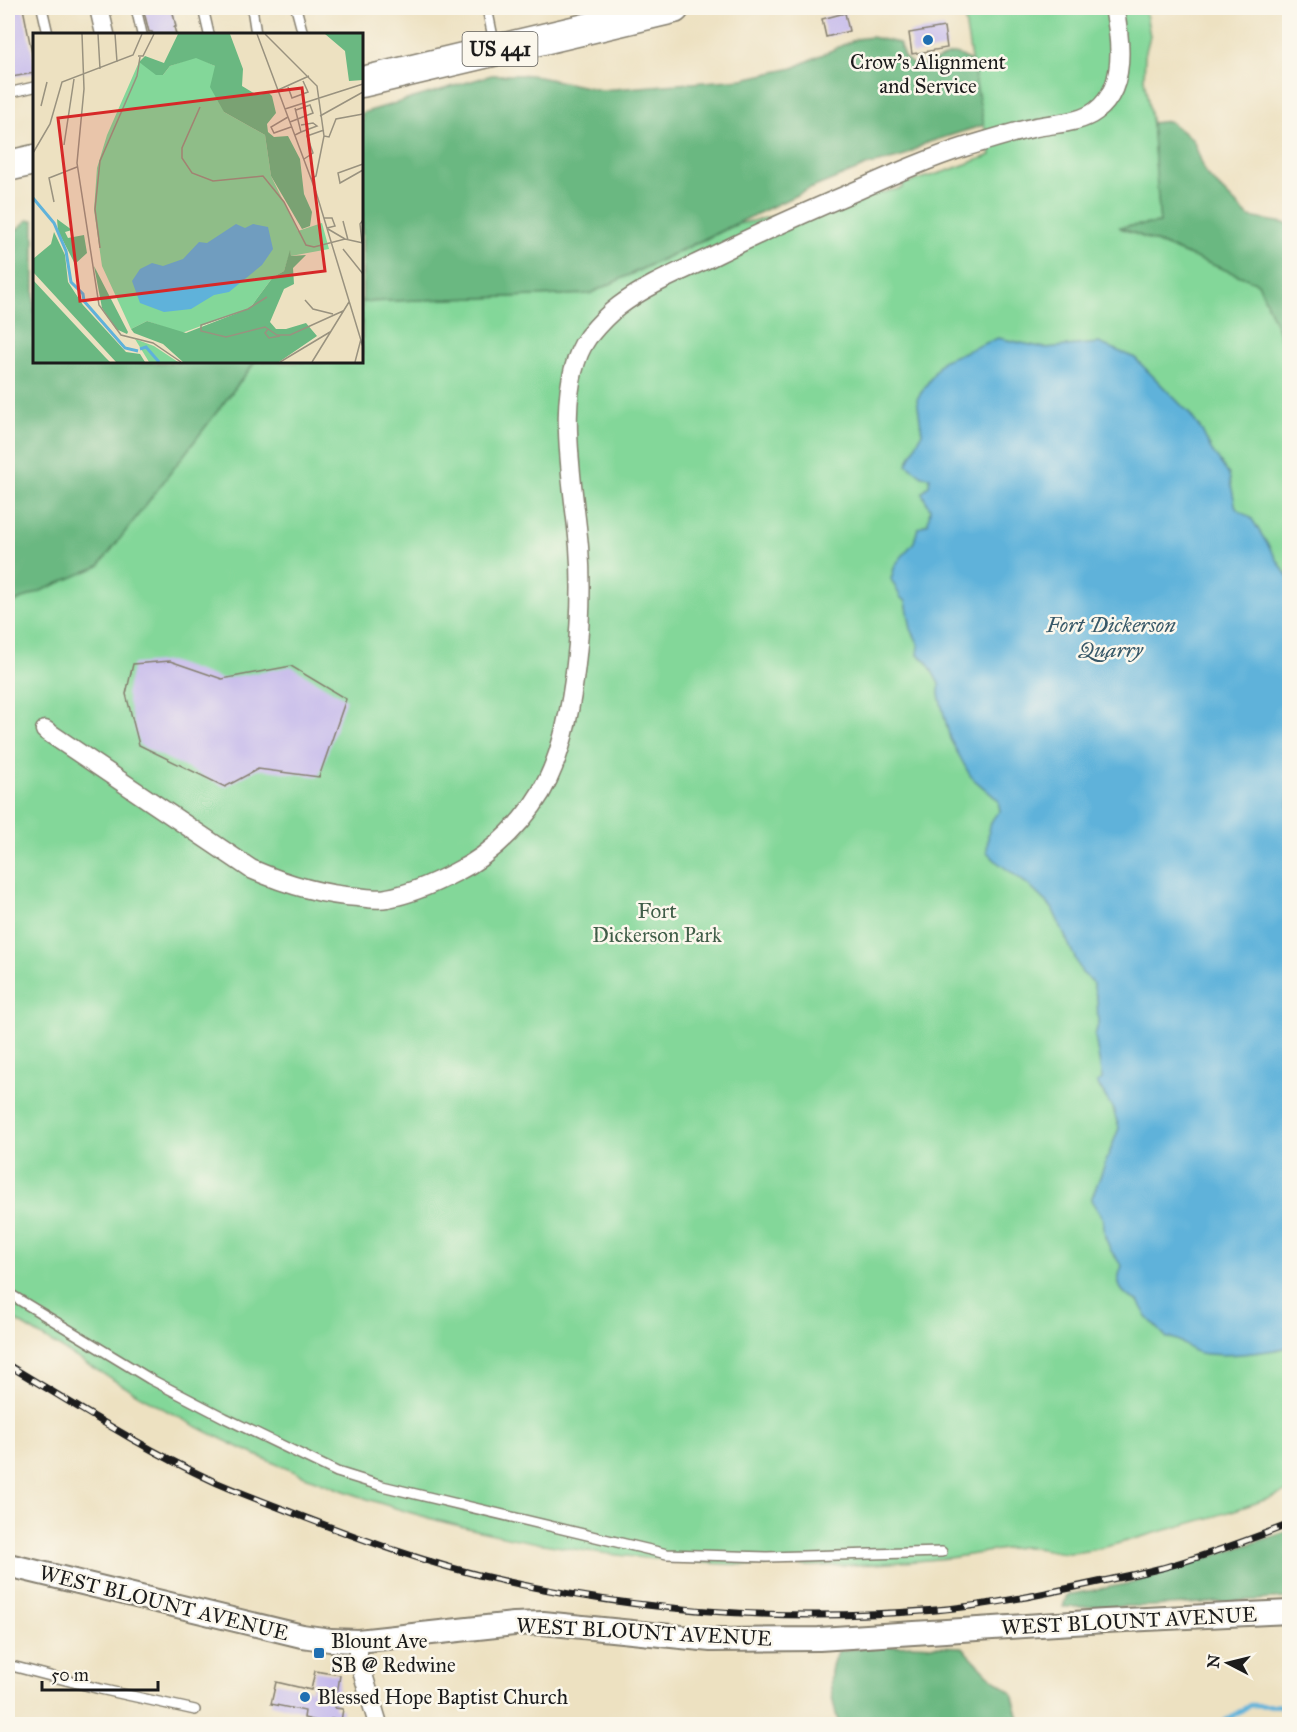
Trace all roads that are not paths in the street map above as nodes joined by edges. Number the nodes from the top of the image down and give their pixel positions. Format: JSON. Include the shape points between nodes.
{"nodes":[{"id":1,"x":42,"y":8,"type":"edge"},
{"id":2,"x":99,"y":8,"type":"edge"},
{"id":3,"x":136,"y":8,"type":"edge"},
{"id":4,"x":203,"y":8,"type":"edge"},
{"id":5,"x":252,"y":8,"type":"edge"},
{"id":6,"x":296,"y":8,"type":"edge"},
{"id":7,"x":487,"y":8,"type":"edge"},
{"id":8,"x":674,"y":8,"type":"edge"},
{"id":9,"x":1114,"y":8,"type":"edge"},
{"id":10,"x":638,"y":11,"type":"edge"},
{"id":11,"x":48,"y":33,"type":"edge"},
{"id":12,"x":105,"y":33,"type":"edge"},
{"id":13,"x":142,"y":33,"type":"edge"},
{"id":14,"x":209,"y":33,"type":"edge"},
{"id":15,"x":255,"y":33,"type":"edge"},
{"id":16,"x":303,"y":33,"type":"edge"},
{"id":17,"x":496,"y":50,"type":"junction"},
{"id":18,"x":363,"y":82,"type":"edge"},
{"id":19,"x":33,"y":87,"type":"edge"},
{"id":20,"x":8,"y":93,"type":"edge"},
{"id":21,"x":33,"y":160,"type":"edge"},
{"id":22,"x":8,"y":166,"type":"edge"},
{"id":23,"x":45,"y":730,"type":"dead end"},
{"id":24,"x":8,"y":1293,"type":"edge"},
{"id":25,"x":942,"y":1552,"type":"dead end"},
{"id":26,"x":8,"y":1565,"type":"edge"},
{"id":27,"x":1290,"y":1612,"type":"edge"},
{"id":28,"x":358,"y":1641,"type":"junction"},
{"id":29,"x":8,"y":1665,"type":"edge"},
{"id":30,"x":195,"y":1710,"type":"dead end"},
{"id":31,"x":378,"y":1725,"type":"edge"}],
"edges":[{"from":1,"to":11,"type":"lane"},
{"from":2,"to":12,"type":"street"},
{"from":3,"to":13,"type":"lane"},
{"from":4,"to":14,"type":"lane"},
{"from":5,"to":15,"type":"lane"},
{"from":6,"to":16,"type":"lane"},
{"from":7,"to":17,"type":"lane"},
{"from":8,"to":10,"type":"highway","number":"US 441"},
{"from":9,"to":23,"type":"street","via":[[1120,56],[1118,78],[1096,111],[1072,121],[995,138],[913,166],[778,224],[648,288],[620,305],[596,327],[579,351],[570,382],[568,411],[580,552],[579,617],[570,702],[560,746],[548,780],[528,812],[473,864],[432,884],[385,898],[322,893],[279,882],[242,862]]},
{"from":10,"to":17,"type":"highway","number":"US 441"},
{"from":17,"to":18,"type":"highway","number":"US 441"},
{"from":19,"to":20,"type":"lane"},
{"from":21,"to":22,"type":"highway"},
{"from":24,"to":25,"type":"lane","via":[[150,1379],[225,1418],[337,1472],[391,1489],[667,1554],[767,1557]]},
{"from":26,"to":28,"type":"street","name":"WEST BLOUNT AVENUE","via":[[302,1636]]},
{"from":27,"to":28,"type":"street","name":"WEST BLOUNT AVENUE","via":[[819,1639],[711,1640],[543,1623]]},
{"from":28,"to":31,"type":"street","via":[[358,1658]]},
{"from":29,"to":30,"type":"lane"}]}
